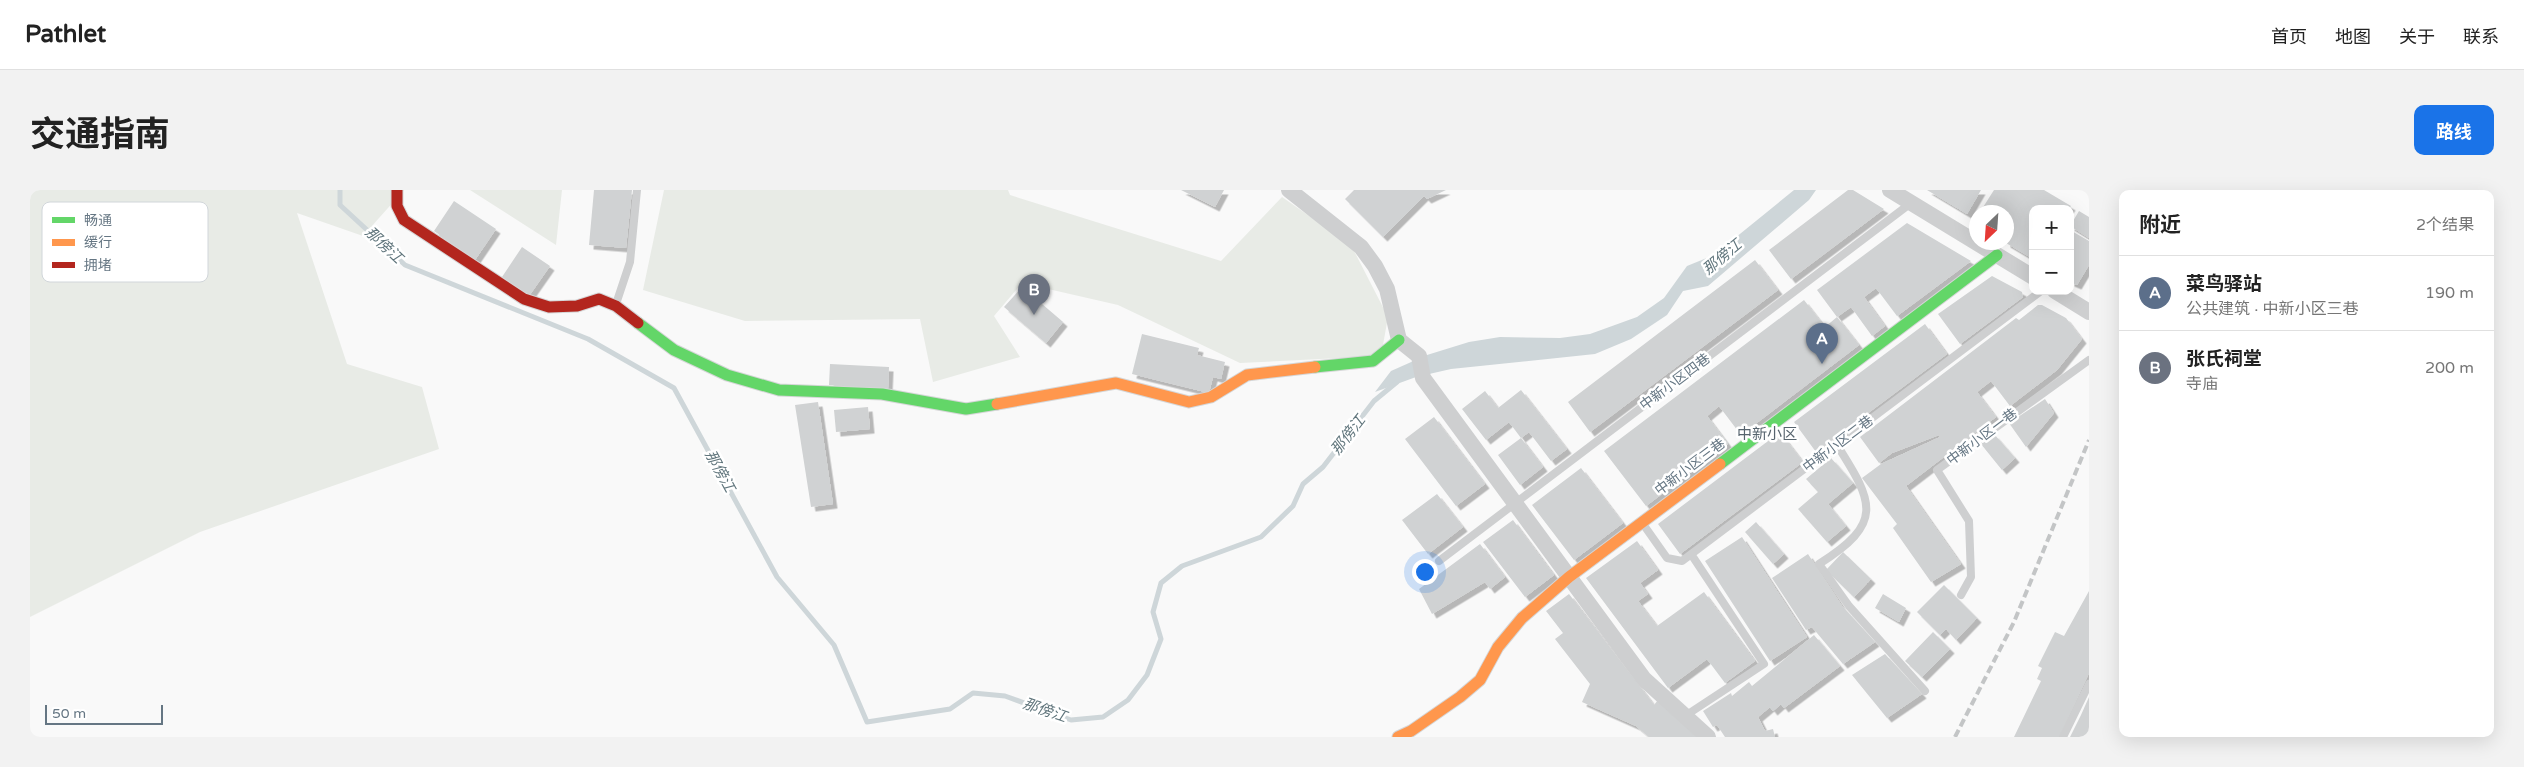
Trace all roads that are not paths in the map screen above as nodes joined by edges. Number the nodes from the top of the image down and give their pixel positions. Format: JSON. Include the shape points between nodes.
{"nodes":[{"id":1,"x":397,"y":190,"type":"edge"},
{"id":2,"x":637,"y":190,"type":"edge"},
{"id":3,"x":1289,"y":190,"type":"edge"},
{"id":4,"x":1890,"y":190,"type":"edge"},
{"id":5,"x":1911,"y":203,"type":"junction"},
{"id":6,"x":1997,"y":256,"type":"junction"},
{"id":7,"x":2029,"y":275,"type":"edge"},
{"id":8,"x":2036,"y":295,"type":"edge"},
{"id":9,"x":2061,"y":295,"type":"edge"},
{"id":10,"x":616,"y":306,"type":"junction"},
{"id":11,"x":2089,"y":312,"type":"edge"},
{"id":12,"x":1399,"y":340,"type":"junction"},
{"id":13,"x":2089,"y":360,"type":"edge"},
{"id":14,"x":1837,"y":445,"type":"junction"},
{"id":15,"x":1515,"y":502,"type":"junction"},
{"id":16,"x":1641,"y":522,"type":"junction"},
{"id":17,"x":1691,"y":554,"type":"junction"},
{"id":18,"x":1439,"y":560,"type":"dead end"},
{"id":19,"x":1569,"y":576,"type":"junction"},
{"id":20,"x":1961,"y":595,"type":"dead end"},
{"id":21,"x":2089,"y":684,"type":"edge"},
{"id":22,"x":1925,"y":691,"type":"dead end"},
{"id":23,"x":1685,"y":716,"type":"junction"},
{"id":24,"x":1398,"y":737,"type":"edge"},
{"id":25,"x":1708,"y":737,"type":"edge"},
{"id":26,"x":2063,"y":737,"type":"edge"}],
"edges":[{"from":1,"to":10,"type":"street","via":[[397,206],[404,220],[524,299],[549,306],[577,306],[599,299]]},
{"from":2,"to":10,"type":"lane","via":[[630,262]]},
{"from":3,"to":12,"type":"street","via":[[1361,247],[1375,266],[1387,289]]},
{"from":4,"to":5,"type":"street"},
{"from":5,"to":6,"type":"street"},
{"from":5,"to":15,"type":"lane","name":"中新小区四巷"},
{"from":6,"to":7,"type":"street"},
{"from":6,"to":16,"type":"street","name":"中新小区三巷"},
{"from":8,"to":14,"type":"lane","name":"中新小区二巷"},
{"from":9,"to":11,"type":"street"},
{"from":10,"to":12,"type":"street","via":[[674,350],[727,375],[779,390],[882,394],[966,409],[1116,383],[1189,402],[1211,397],[1247,375],[1373,361]]},
{"from":12,"to":15,"type":"street","via":[[1419,356],[1423,378]]},
{"from":13,"to":20,"type":"lane","name":"中新小区一巷","via":[[1937,470],[1969,521],[1971,577]]},
{"from":14,"to":17,"type":"lane","name":"中新小区二巷"},
{"from":14,"to":22,"type":"lane","via":[[1861,483],[1866,502],[1865,517],[1857,536],[1819,564],[1849,606]]},
{"from":15,"to":18,"type":"lane","name":"中新小区四巷"},
{"from":15,"to":19,"type":"street"},
{"from":16,"to":17,"type":"lane","name":"中新小区二巷","via":[[1667,558],[1682,561]]},
{"from":16,"to":19,"type":"street","name":"中新小区三巷"},
{"from":17,"to":23,"type":"lane","via":[[1764,664]]},
{"from":19,"to":23,"type":"street","via":[[1644,679]]},
{"from":19,"to":24,"type":"street","name":"中新小区三巷","via":[[1522,618],[1498,647],[1480,680],[1452,703]]},
{"from":21,"to":26,"type":"lane"},
{"from":23,"to":25,"type":"street"}]}
